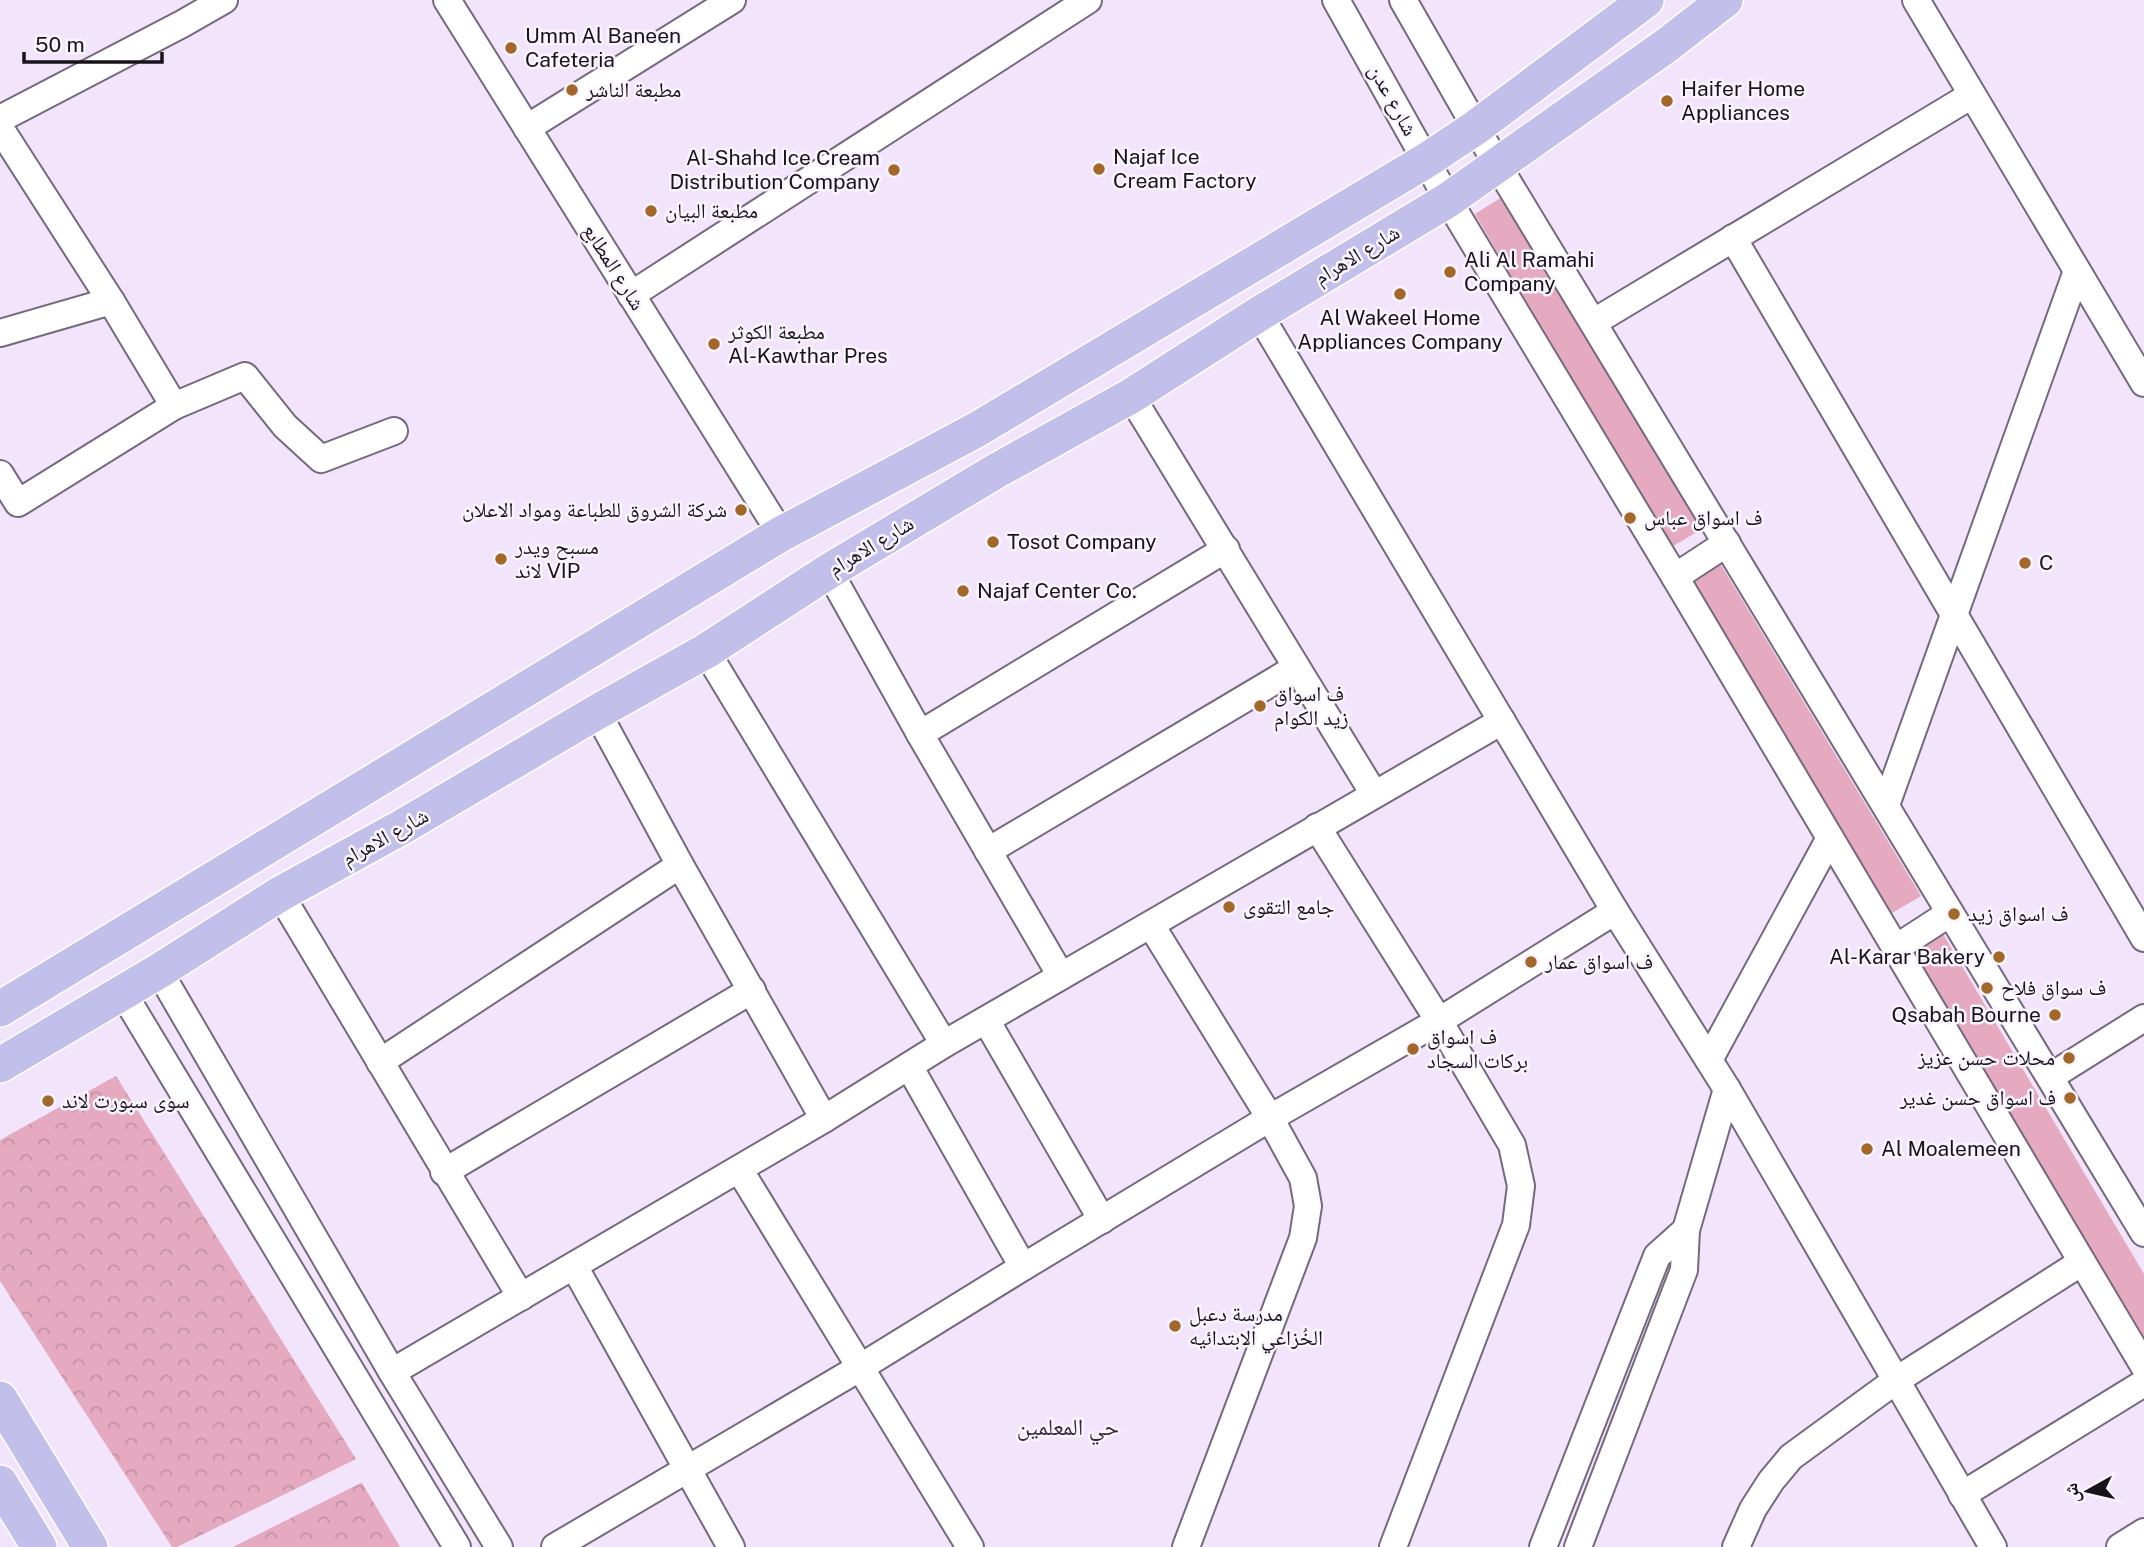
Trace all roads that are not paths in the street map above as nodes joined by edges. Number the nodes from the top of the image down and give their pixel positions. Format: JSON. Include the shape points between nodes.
{"nodes":[{"id":1,"x":224,"y":0,"type":"edge"},
{"id":2,"x":447,"y":0,"type":"edge"},
{"id":3,"x":732,"y":0,"type":"edge"},
{"id":4,"x":1088,"y":0,"type":"edge"},
{"id":5,"x":1336,"y":0,"type":"edge"},
{"id":6,"x":1403,"y":0,"type":"edge"},
{"id":7,"x":1646,"y":0,"type":"edge"},
{"id":8,"x":1725,"y":0,"type":"edge"},
{"id":9,"x":1916,"y":0,"type":"edge"},
{"id":10,"x":1972,"y":95,"type":"junction"},
{"id":11,"x":0,"y":119,"type":"edge"},
{"id":12,"x":0,"y":128,"type":"edge"},
{"id":13,"x":527,"y":128,"type":"junction"},
{"id":14,"x":1475,"y":128,"type":"junction"},
{"id":15,"x":1427,"y":160,"type":"junction"},
{"id":16,"x":1498,"y":166,"type":"junction"},
{"id":17,"x":1448,"y":200,"type":"junction"},
{"id":18,"x":1733,"y":238,"type":"junction"},
{"id":19,"x":2077,"y":271,"type":"junction"},
{"id":20,"x":631,"y":295,"type":"junction"},
{"id":21,"x":111,"y":300,"type":"junction"},
{"id":22,"x":1259,"y":314,"type":"junction"},
{"id":23,"x":1594,"y":322,"type":"junction"},
{"id":24,"x":0,"y":333,"type":"edge"},
{"id":25,"x":2135,"y":347,"type":"edge"},
{"id":26,"x":2144,"y":383,"type":"edge"},
{"id":27,"x":1131,"y":396,"type":"junction"},
{"id":28,"x":174,"y":406,"type":"junction"},
{"id":29,"x":975,"y":430,"type":"junction"},
{"id":30,"x":394,"y":431,"type":"dead end"},
{"id":31,"x":929,"y":456,"type":"junction"},
{"id":32,"x":996,"y":471,"type":"junction"},
{"id":33,"x":0,"y":474,"type":"edge"},
{"id":34,"x":955,"y":496,"type":"junction"},
{"id":35,"x":781,"y":534,"type":"junction"},
{"id":36,"x":1727,"y":544,"type":"junction"},
{"id":37,"x":1226,"y":549,"type":"junction"},
{"id":38,"x":829,"y":571,"type":"junction"},
{"id":39,"x":1675,"y":577,"type":"junction"},
{"id":40,"x":1955,"y":616,"type":"junction"},
{"id":41,"x":706,"y":651,"type":"junction"},
{"id":42,"x":1296,"y":668,"type":"junction"},
{"id":43,"x":597,"y":712,"type":"junction"},
{"id":44,"x":1502,"y":721,"type":"junction"},
{"id":45,"x":920,"y":734,"type":"junction"},
{"id":46,"x":417,"y":755,"type":"junction"},
{"id":47,"x":376,"y":780,"type":"junction"},
{"id":48,"x":1374,"y":794,"type":"junction"},
{"id":49,"x":449,"y":801,"type":"junction"},
{"id":50,"x":1886,"y":805,"type":"junction"},
{"id":51,"x":402,"y":827,"type":"junction"},
{"id":52,"x":1317,"y":827,"type":"junction"},
{"id":53,"x":1830,"y":838,"type":"junction"},
{"id":54,"x":988,"y":851,"type":"junction"},
{"id":55,"x":680,"y":865,"type":"junction"},
{"id":56,"x":280,"y":894,"type":"junction"},
{"id":57,"x":1615,"y":911,"type":"junction"},
{"id":58,"x":1950,"y":913,"type":"junction"},
{"id":59,"x":1151,"y":925,"type":"junction"},
{"id":60,"x":2144,"y":938,"type":"edge"},
{"id":61,"x":1896,"y":948,"type":"junction"},
{"id":62,"x":159,"y":971,"type":"junction"},
{"id":63,"x":1061,"y":976,"type":"junction"},
{"id":64,"x":752,"y":990,"type":"junction"},
{"id":65,"x":123,"y":993,"type":"junction"},
{"id":66,"x":0,"y":1009,"type":"edge"},
{"id":67,"x":2144,"y":1018,"type":"edge"},
{"id":68,"x":986,"y":1020,"type":"junction"},
{"id":69,"x":1438,"y":1021,"type":"junction"},
{"id":70,"x":944,"y":1044,"type":"junction"},
{"id":71,"x":1709,"y":1059,"type":"junction"},
{"id":72,"x":2,"y":1061,"type":"edge"},
{"id":73,"x":380,"y":1062,"type":"junction"},
{"id":74,"x":909,"y":1066,"type":"junction"},
{"id":75,"x":2050,"y":1077,"type":"junction"},
{"id":76,"x":1727,"y":1088,"type":"junction"},
{"id":77,"x":1270,"y":1118,"type":"junction"},
{"id":78,"x":824,"y":1119,"type":"junction"},
{"id":79,"x":739,"y":1169,"type":"junction"},
{"id":80,"x":444,"y":1172,"type":"junction"},
{"id":81,"x":1102,"y":1220,"type":"junction"},
{"id":82,"x":1686,"y":1230,"type":"junction"},
{"id":83,"x":2144,"y":1233,"type":"edge"},
{"id":84,"x":2082,"y":1262,"type":"junction"},
{"id":85,"x":574,"y":1266,"type":"junction"},
{"id":86,"x":1023,"y":1267,"type":"junction"},
{"id":87,"x":521,"y":1297,"type":"junction"},
{"id":88,"x":2144,"y":1366,"type":"edge"},
{"id":89,"x":861,"y":1367,"type":"junction"},
{"id":90,"x":392,"y":1372,"type":"junction"},
{"id":91,"x":1895,"y":1381,"type":"junction"},
{"id":92,"x":2144,"y":1383,"type":"edge"},
{"id":93,"x":0,"y":1399,"type":"edge"},
{"id":94,"x":686,"y":1470,"type":"junction"},
{"id":95,"x":0,"y":1483,"type":"edge"},
{"id":96,"x":1962,"y":1495,"type":"junction"},
{"id":97,"x":2144,"y":1532,"type":"edge"},
{"id":98,"x":1743,"y":1542,"type":"edge"},
{"id":99,"x":39,"y":1547,"type":"edge"},
{"id":100,"x":90,"y":1547,"type":"edge"},
{"id":101,"x":457,"y":1547,"type":"edge"},
{"id":102,"x":499,"y":1547,"type":"edge"},
{"id":103,"x":555,"y":1547,"type":"edge"},
{"id":104,"x":731,"y":1547,"type":"edge"},
{"id":105,"x":970,"y":1547,"type":"edge"},
{"id":106,"x":1186,"y":1547,"type":"edge"},
{"id":107,"x":1392,"y":1547,"type":"edge"},
{"id":108,"x":1543,"y":1547,"type":"edge"},
{"id":109,"x":1578,"y":1547,"type":"edge"},
{"id":110,"x":1993,"y":1547,"type":"edge"},
{"id":111,"x":2120,"y":1547,"type":"edge"}],
"edges":[{"from":1,"to":11,"type":"street"},
{"from":2,"to":13,"type":"street","name":"شارع المطابع"},
{"from":3,"to":13,"type":"street"},
{"from":4,"to":20,"type":"street"},
{"from":5,"to":15,"type":"street","name":"شارع عدن"},
{"from":6,"to":14,"type":"street"},
{"from":7,"to":14,"type":"main road"},
{"from":8,"to":16,"type":"main road","name":"شارع الاهرام"},
{"from":9,"to":10,"type":"street"},
{"from":10,"to":18,"type":"street"},
{"from":10,"to":19,"type":"street"},
{"from":12,"to":21,"type":"street"},
{"from":13,"to":20,"type":"street","name":"شارع المطابع"},
{"from":14,"to":15,"type":"main road"},
{"from":14,"to":16,"type":"street"},
{"from":15,"to":17,"type":"street","name":"شارع عدن"},
{"from":15,"to":29,"type":"main road"},
{"from":16,"to":17,"type":"main road","name":"شارع الاهرام"},
{"from":16,"to":23,"type":"street"},
{"from":17,"to":22,"type":"main road","name":"شارع الاهرام"},
{"from":17,"to":39,"type":"street","name":"شارع عدن"},
{"from":18,"to":23,"type":"street"},
{"from":18,"to":40,"type":"street"},
{"from":19,"to":25,"type":"street"},
{"from":19,"to":40,"type":"street"},
{"from":20,"to":35,"type":"street","name":"شارع المطابع"},
{"from":21,"to":24,"type":"street"},
{"from":21,"to":28,"type":"street"},
{"from":22,"to":27,"type":"main road","name":"شارع الاهرام"},
{"from":22,"to":44,"type":"street"},
{"from":23,"to":36,"type":"street"},
{"from":25,"to":26,"type":"street"},
{"from":27,"to":32,"type":"main road","name":"شارع الاهرام"},
{"from":27,"to":37,"type":"street"},
{"from":28,"to":30,"type":"street","via":[[245,376],[285,426],[321,458]]},
{"from":28,"to":33,"type":"street","via":[[18,503]]},
{"from":29,"to":31,"type":"main road"},
{"from":29,"to":32,"type":"main road","via":[[976,453]]},
{"from":31,"to":34,"type":"main road","via":[[953,468]]},
{"from":31,"to":35,"type":"main road"},
{"from":32,"to":34,"type":"main road","name":"شارع الاهرام"},
{"from":34,"to":38,"type":"main road","name":"شارع الاهرام"},
{"from":35,"to":46,"type":"main road"},
{"from":36,"to":39,"type":"street"},
{"from":36,"to":50,"type":"street"},
{"from":37,"to":42,"type":"street"},
{"from":37,"to":45,"type":"street"},
{"from":38,"to":41,"type":"main road","name":"شارع الاهرام"},
{"from":38,"to":45,"type":"street"},
{"from":39,"to":53,"type":"street","name":"شارع عدن"},
{"from":40,"to":50,"type":"street"},
{"from":40,"to":60,"type":"street"},
{"from":41,"to":43,"type":"main road","name":"شارع الاهرام"},
{"from":41,"to":70,"type":"street"},
{"from":42,"to":48,"type":"street"},
{"from":42,"to":54,"type":"street"},
{"from":43,"to":49,"type":"main road","name":"شارع الاهرام"},
{"from":43,"to":55,"type":"street"},
{"from":44,"to":48,"type":"street"},
{"from":44,"to":57,"type":"street"},
{"from":45,"to":54,"type":"street"},
{"from":46,"to":47,"type":"main road"},
{"from":46,"to":49,"type":"main road","via":[[421,787]]},
{"from":47,"to":51,"type":"main road","via":[[397,787],[404,795],[408,806]]},
{"from":47,"to":66,"type":"main road"},
{"from":48,"to":52,"type":"street"},
{"from":49,"to":51,"type":"main road","name":"شارع الاهرام"},
{"from":50,"to":58,"type":"street"},
{"from":51,"to":56,"type":"main road","name":"شارع الاهرام"},
{"from":52,"to":59,"type":"street"},
{"from":52,"to":69,"type":"street"},
{"from":53,"to":61,"type":"street","name":"شارع عدن"},
{"from":53,"to":71,"type":"street"},
{"from":54,"to":63,"type":"street"},
{"from":55,"to":64,"type":"street"},
{"from":55,"to":73,"type":"street"},
{"from":56,"to":62,"type":"main road","name":"شارع الاهرام"},
{"from":56,"to":73,"type":"street"},
{"from":57,"to":69,"type":"street"},
{"from":57,"to":71,"type":"street"},
{"from":58,"to":61,"type":"street"},
{"from":58,"to":75,"type":"street"},
{"from":59,"to":63,"type":"street"},
{"from":59,"to":77,"type":"street"},
{"from":61,"to":84,"type":"street","name":"شارع عدن"},
{"from":62,"to":65,"type":"main road","name":"شارع الاهرام"},
{"from":62,"to":90,"type":"street"},
{"from":63,"to":68,"type":"street"},
{"from":64,"to":78,"type":"street"},
{"from":64,"to":80,"type":"street"},
{"from":65,"to":72,"type":"main road","name":"شارع الاهرام"},
{"from":65,"to":101,"type":"street"},
{"from":67,"to":75,"type":"street"},
{"from":68,"to":70,"type":"street"},
{"from":68,"to":81,"type":"street"},
{"from":69,"to":77,"type":"street"},
{"from":69,"to":107,"type":"street","via":[[1512,1145],[1521,1186],[1516,1225]]},
{"from":70,"to":74,"type":"street"},
{"from":71,"to":76,"type":"street"},
{"from":73,"to":80,"type":"street"},
{"from":74,"to":78,"type":"street"},
{"from":74,"to":86,"type":"street"},
{"from":75,"to":83,"type":"street"},
{"from":76,"to":82,"type":"street"},
{"from":76,"to":91,"type":"street"},
{"from":77,"to":81,"type":"street"},
{"from":77,"to":106,"type":"street","via":[[1303,1178],[1308,1206],[1303,1238]]},
{"from":78,"to":79,"type":"street"},
{"from":79,"to":85,"type":"street"},
{"from":79,"to":89,"type":"street"},
{"from":80,"to":87,"type":"street"},
{"from":81,"to":86,"type":"street"},
{"from":82,"to":108,"type":"street","via":[[1657,1256]]},
{"from":82,"to":109,"type":"street","via":[[1684,1270]]},
{"from":84,"to":88,"type":"street","name":"شارع عدن"},
{"from":84,"to":91,"type":"street"},
{"from":85,"to":87,"type":"street"},
{"from":85,"to":94,"type":"street"},
{"from":86,"to":89,"type":"street"},
{"from":87,"to":90,"type":"street"},
{"from":89,"to":94,"type":"street"},
{"from":89,"to":105,"type":"street"},
{"from":90,"to":102,"type":"street"},
{"from":91,"to":96,"type":"street"},
{"from":91,"to":98,"type":"street","via":[[1791,1457],[1753,1509]]},
{"from":92,"to":96,"type":"street"},
{"from":93,"to":100,"type":"main road"},
{"from":94,"to":103,"type":"street"},
{"from":94,"to":104,"type":"street"},
{"from":95,"to":99,"type":"main road"},
{"from":96,"to":110,"type":"street"},
{"from":97,"to":111,"type":"street"}]}
